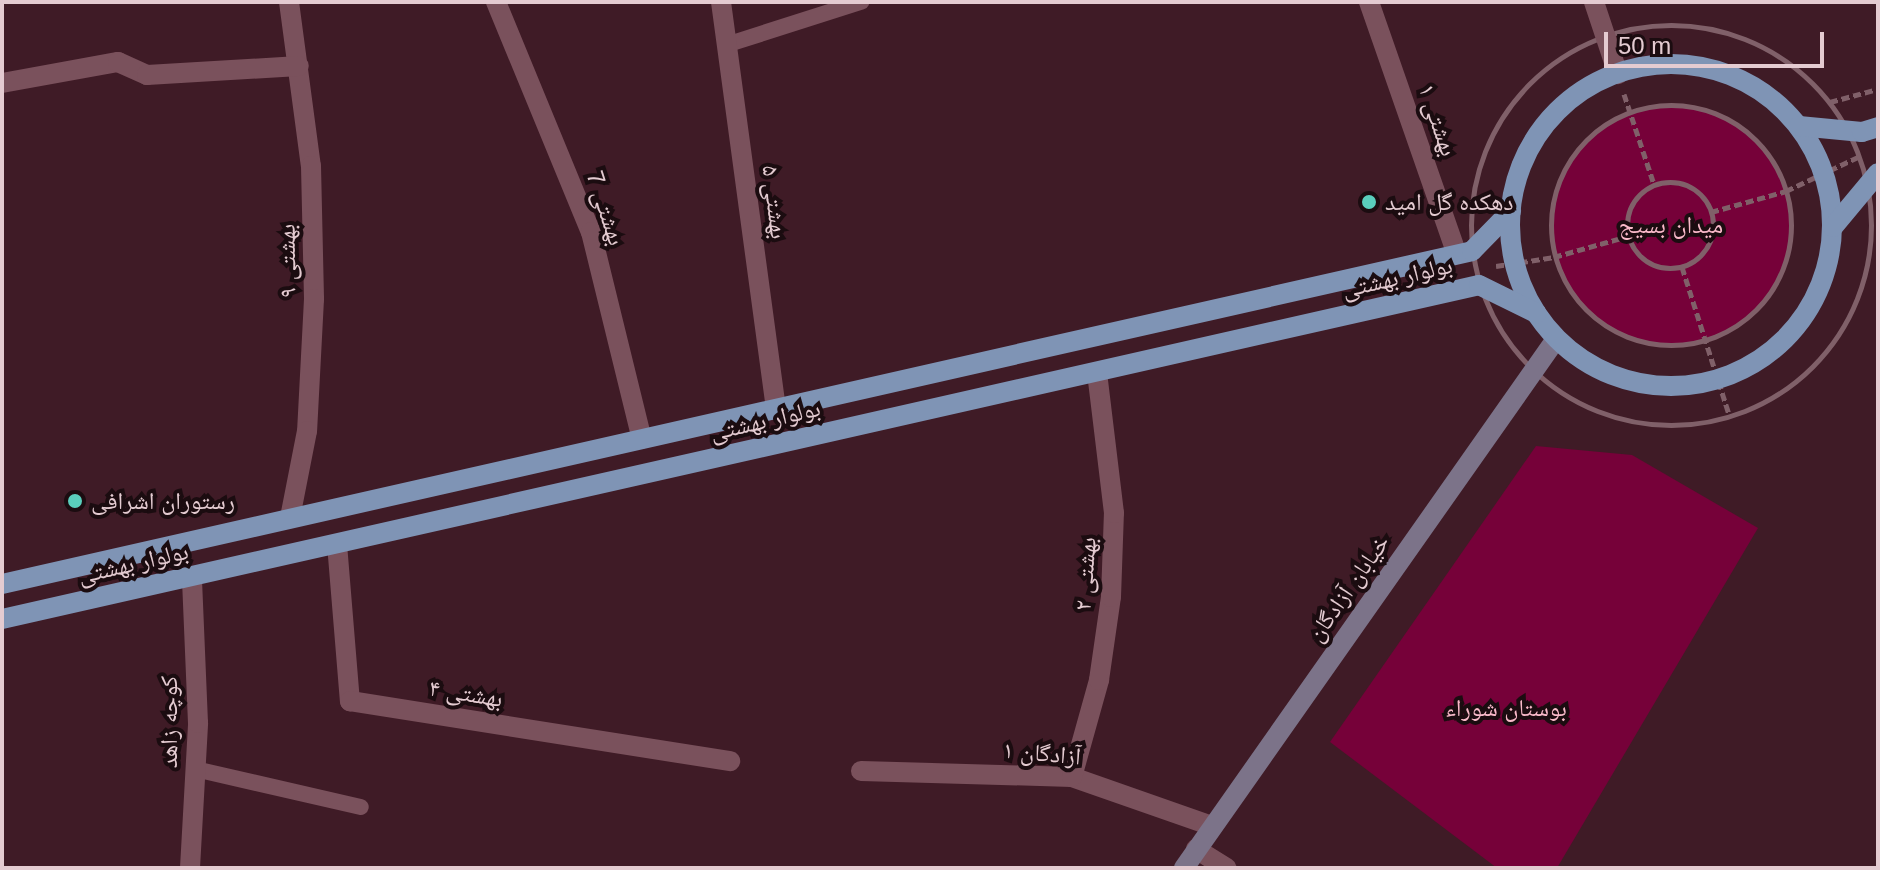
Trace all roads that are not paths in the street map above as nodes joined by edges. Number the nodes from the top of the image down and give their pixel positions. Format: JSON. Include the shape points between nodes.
{"nodes":[{"id":1,"x":289,"y":2,"type":"edge"},
{"id":2,"x":496,"y":2,"type":"edge"},
{"id":3,"x":721,"y":2,"type":"edge"},
{"id":4,"x":861,"y":2,"type":"edge"},
{"id":5,"x":1369,"y":2,"type":"edge"},
{"id":6,"x":1594,"y":2,"type":"edge"},
{"id":7,"x":729,"y":44,"type":"junction"},
{"id":8,"x":299,"y":66,"type":"junction"},
{"id":9,"x":1618,"y":74,"type":"junction"},
{"id":10,"x":2,"y":83,"type":"edge"},
{"id":11,"x":1799,"y":126,"type":"junction"},
{"id":12,"x":1878,"y":127,"type":"edge"},
{"id":13,"x":1873,"y":178,"type":"edge"},
{"id":14,"x":1511,"y":211,"type":"junction"},
{"id":15,"x":1833,"y":227,"type":"junction"},
{"id":16,"x":1471,"y":265,"type":"junction"},
{"id":17,"x":1536,"y":313,"type":"junction"},
{"id":18,"x":1556,"y":339,"type":"junction"},
{"id":19,"x":1097,"y":372,"type":"junction"},
{"id":20,"x":776,"y":408,"type":"junction"},
{"id":21,"x":642,"y":439,"type":"junction"},
{"id":22,"x":290,"y":518,"type":"junction"},
{"id":23,"x":337,"y":544,"type":"junction"},
{"id":24,"x":192,"y":577,"type":"junction"},
{"id":25,"x":2,"y":584,"type":"edge"},
{"id":26,"x":2,"y":619,"type":"edge"},
{"id":27,"x":730,"y":761,"type":"dead end"},
{"id":28,"x":195,"y":769,"type":"junction"},
{"id":29,"x":861,"y":771,"type":"dead end"},
{"id":30,"x":1072,"y":777,"type":"junction"},
{"id":31,"x":361,"y":807,"type":"dead end"},
{"id":32,"x":1212,"y":826,"type":"junction"},
{"id":33,"x":1196,"y":849,"type":"junction"},
{"id":34,"x":190,"y":868,"type":"edge"},
{"id":35,"x":1184,"y":868,"type":"edge"},
{"id":36,"x":1227,"y":868,"type":"edge"}],
"edges":[{"from":1,"to":8,"type":"street","name":"بهشتی ۹"},
{"from":2,"to":21,"type":"street","name":"بهشتی 7","via":[[591,232]]},
{"from":3,"to":7,"type":"street","name":"بهشتی ۵"},
{"from":4,"to":7,"type":"lane"},
{"from":5,"to":16,"type":"street","name":"بهشتی ۱"},
{"from":6,"to":9,"type":"street"},
{"from":7,"to":20,"type":"street","name":"بهشتی ۵"},
{"from":8,"to":10,"type":"street","via":[[147,75],[118,62]]},
{"from":8,"to":22,"type":"street","name":"بهشتی ۹","via":[[311,166],[314,299],[307,431]]},
{"from":9,"to":11,"type":"main road","via":[[1657,65],[1717,71],[1754,87]]},
{"from":9,"to":14,"type":"main road","via":[[1581,92],[1538,135],[1520,171]]},
{"from":11,"to":12,"type":"main road","via":[[1849,131]]},
{"from":11,"to":15,"type":"main road","via":[[1824,173]]},
{"from":13,"to":15,"type":"main road"},
{"from":14,"to":16,"type":"main road","name":"بولوار بهشتی"},
{"from":14,"to":17,"type":"main road","via":[[1514,263]]},
{"from":15,"to":18,"type":"main road","via":[[1828,264],[1805,316],[1765,356],[1719,379],[1676,387],[1638,383],[1586,362]]},
{"from":16,"to":17,"type":"main road","name":"بولوار بهشتی"},
{"from":16,"to":19,"type":"main road","name":"بولوار بهشتی"},
{"from":16,"to":20,"type":"main road","name":"بولوار بهشتی"},
{"from":17,"to":18,"type":"main road"},
{"from":18,"to":32,"type":"main road","name":"خیابان آزادگان"},
{"from":19,"to":23,"type":"main road","name":"بولوار بهشتی"},
{"from":19,"to":30,"type":"street","name":"بهشتی ۲","via":[[1114,513],[1111,597],[1099,680]]},
{"from":20,"to":21,"type":"main road","name":"بولوار بهشتی"},
{"from":21,"to":22,"type":"main road","name":"بولوار بهشتی"},
{"from":22,"to":25,"type":"main road","name":"بولوار بهشتی"},
{"from":23,"to":24,"type":"main road","name":"بولوار بهشتی"},
{"from":23,"to":27,"type":"street","name":"بهشتی ۴","via":[[350,701]]},
{"from":24,"to":26,"type":"main road","name":"بولوار بهشتی"},
{"from":24,"to":28,"type":"street","name":"کوچه زاهد"},
{"from":28,"to":31,"type":"lane"},
{"from":28,"to":34,"type":"street","name":"کوچه زاهد"},
{"from":29,"to":30,"type":"street","name":"آزادگان ۱"},
{"from":30,"to":32,"type":"street","name":"آزادگان ۱"},
{"from":32,"to":33,"type":"main road","name":"خیابان آزادگان"},
{"from":33,"to":35,"type":"main road","name":"خیابان آزادگان"},
{"from":33,"to":36,"type":"street"}]}
